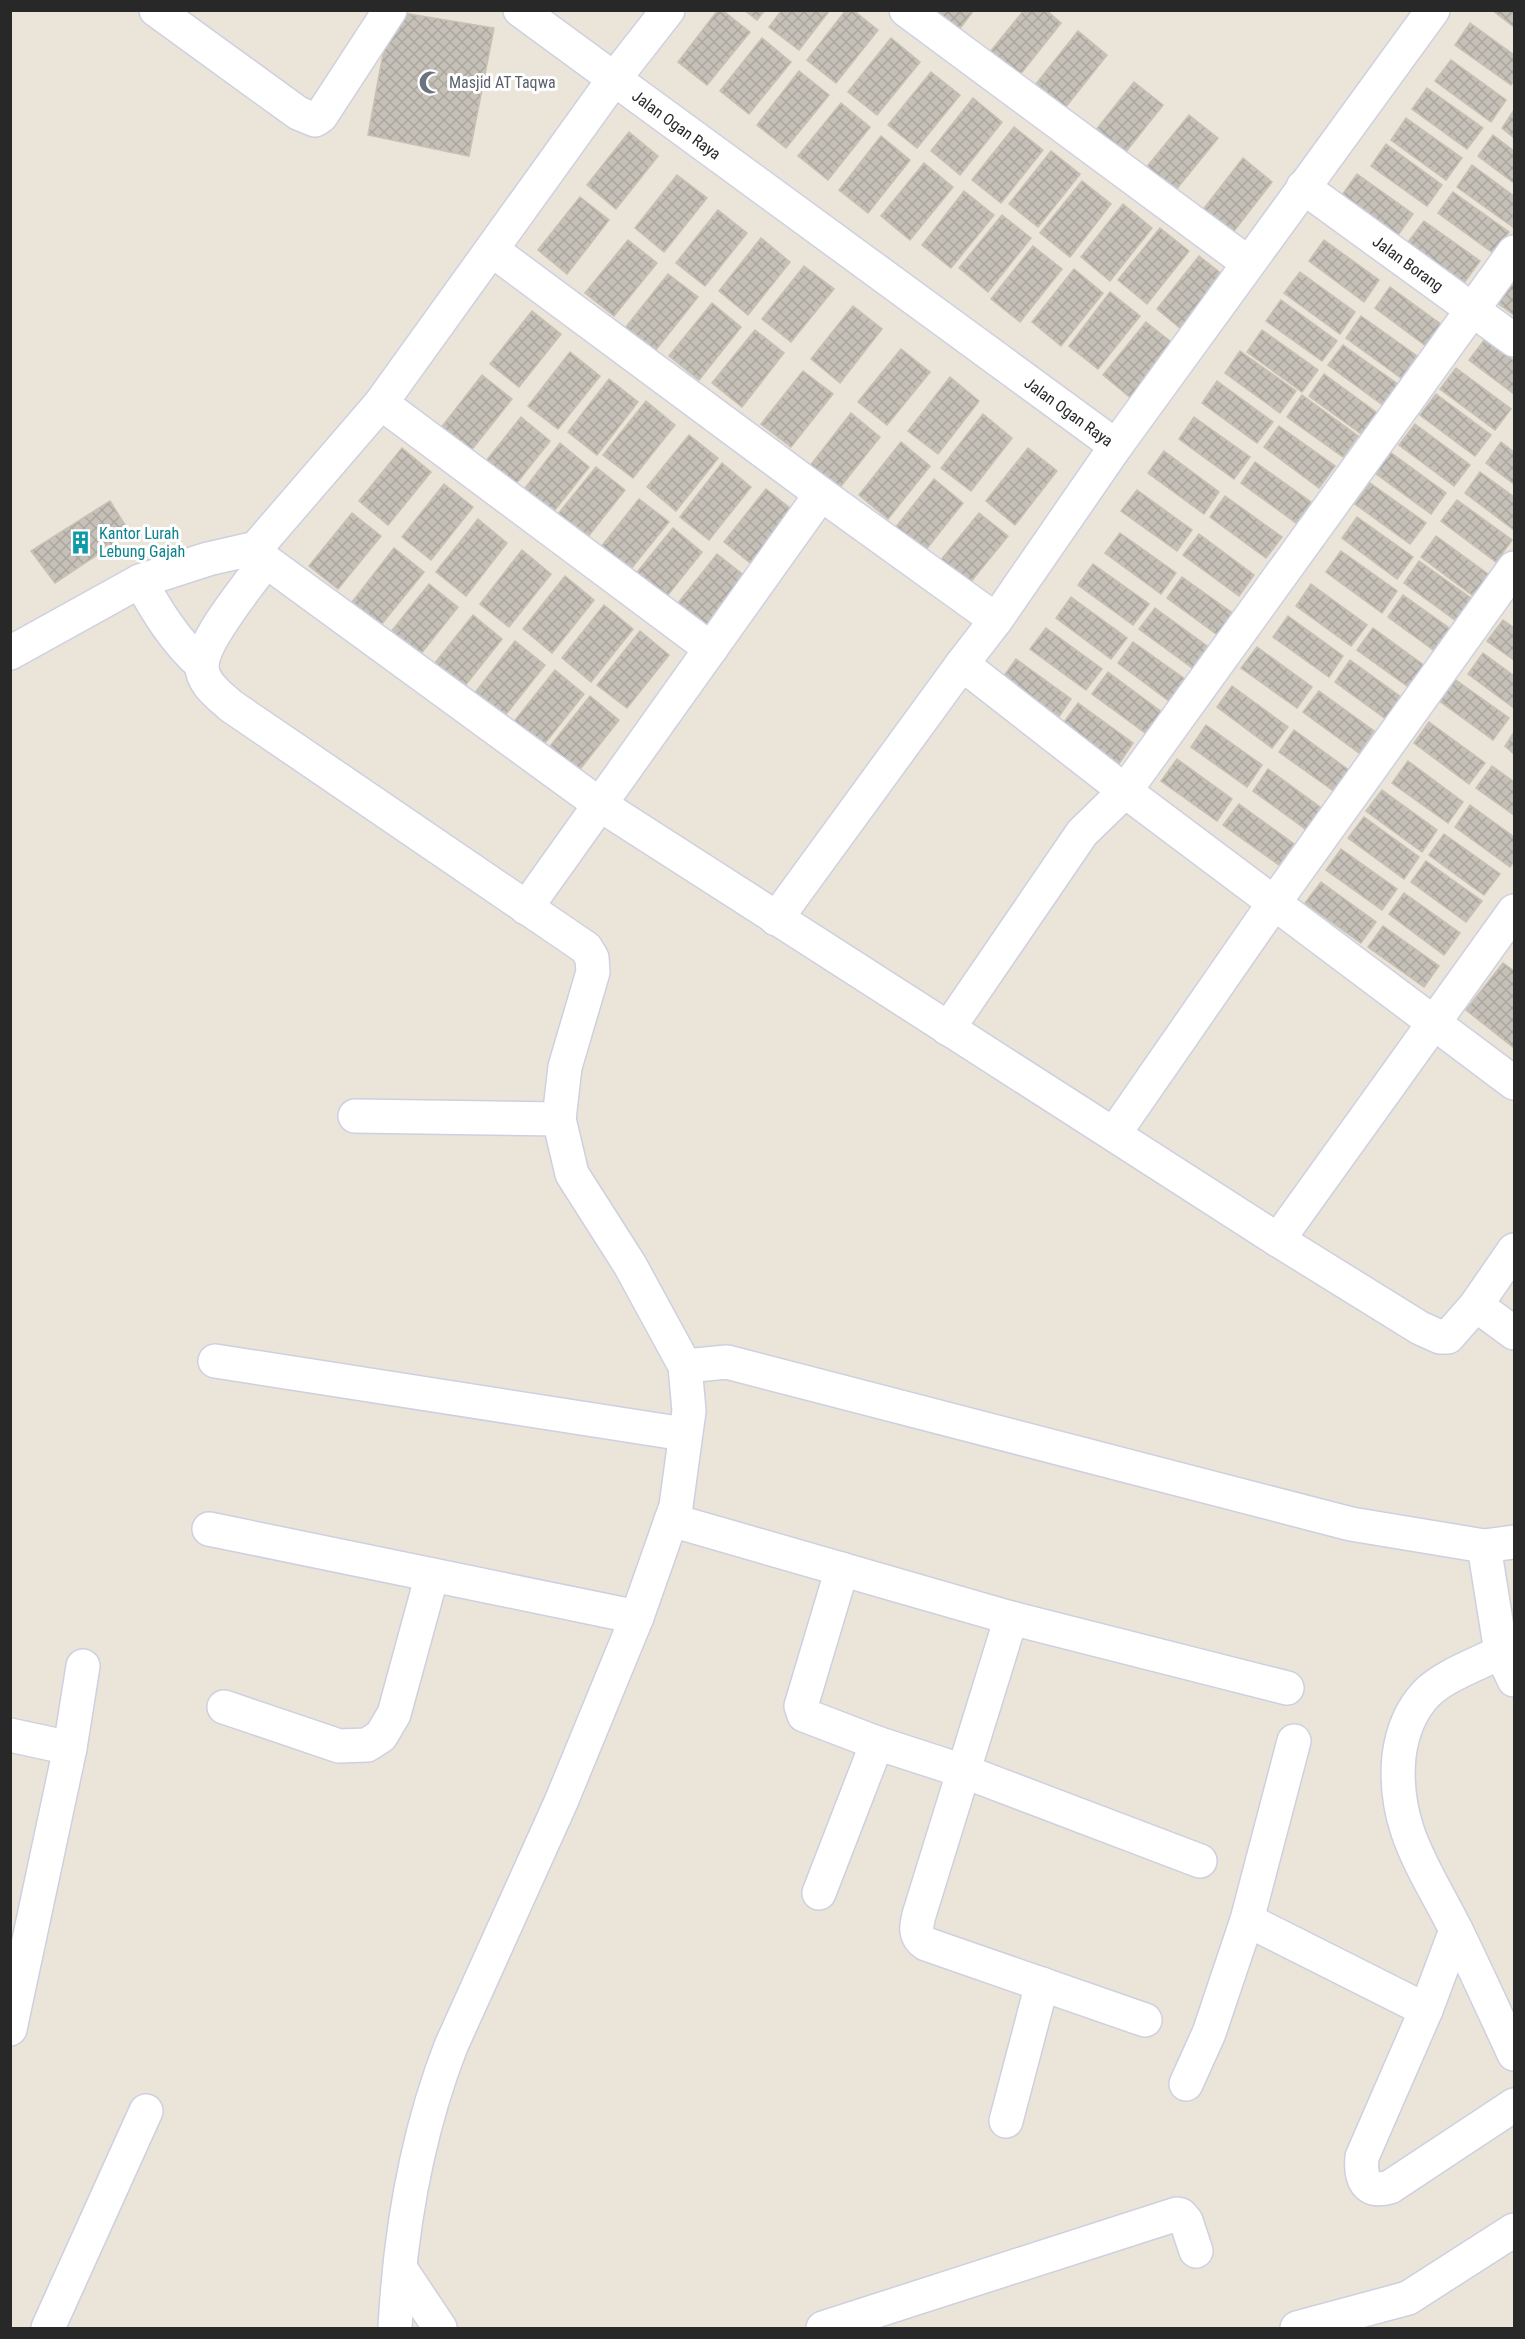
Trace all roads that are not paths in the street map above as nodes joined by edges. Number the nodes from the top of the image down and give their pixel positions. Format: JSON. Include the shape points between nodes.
{"nodes":[{"id":1,"x":156,"y":10,"type":"edge"},
{"id":2,"x":390,"y":10,"type":"edge"},
{"id":3,"x":520,"y":10,"type":"edge"},
{"id":4,"x":668,"y":10,"type":"edge"},
{"id":5,"x":906,"y":10,"type":"edge"},
{"id":6,"x":1433,"y":10,"type":"edge"},
{"id":7,"x":614,"y":79,"type":"junction"},
{"id":8,"x":1303,"y":187,"type":"junction"},
{"id":9,"x":492,"y":250,"type":"junction"},
{"id":10,"x":1515,"y":252,"type":"edge"},
{"id":11,"x":1248,"y":263,"type":"junction"},
{"id":12,"x":1473,"y":309,"type":"junction"},
{"id":13,"x":1515,"y":340,"type":"edge"},
{"id":14,"x":381,"y":403,"type":"junction"},
{"id":15,"x":1116,"y":446,"type":"junction"},
{"id":16,"x":821,"y":494,"type":"junction"},
{"id":17,"x":261,"y":554,"type":"junction"},
{"id":18,"x":1515,"y":568,"type":"edge"},
{"id":19,"x":140,"y":581,"type":"junction"},
{"id":20,"x":996,"y":620,"type":"junction"},
{"id":21,"x":711,"y":649,"type":"junction"},
{"id":22,"x":10,"y":653,"type":"edge"},
{"id":23,"x":962,"y":664,"type":"junction"},
{"id":24,"x":202,"y":665,"type":"junction"},
{"id":25,"x":1125,"y":791,"type":"junction"},
{"id":26,"x":599,"y":804,"type":"junction"},
{"id":27,"x":1274,"y":903,"type":"junction"},
{"id":28,"x":526,"y":908,"type":"junction"},
{"id":29,"x":1515,"y":911,"type":"edge"},
{"id":30,"x":776,"y":919,"type":"junction"},
{"id":31,"x":1435,"y":1024,"type":"junction"},
{"id":32,"x":948,"y":1029,"type":"junction"},
{"id":33,"x":1515,"y":1083,"type":"edge"},
{"id":34,"x":355,"y":1116,"type":"dead end"},
{"id":35,"x":559,"y":1119,"type":"junction"},
{"id":36,"x":1114,"y":1134,"type":"junction"},
{"id":37,"x":1278,"y":1240,"type":"junction"},
{"id":38,"x":1515,"y":1250,"type":"edge"},
{"id":39,"x":1476,"y":1305,"type":"junction"},
{"id":40,"x":1515,"y":1333,"type":"edge"},
{"id":41,"x":215,"y":1361,"type":"dead end"},
{"id":42,"x":685,"y":1365,"type":"junction"},
{"id":43,"x":684,"y":1434,"type":"junction"},
{"id":44,"x":671,"y":1520,"type":"junction"},
{"id":45,"x":209,"y":1529,"type":"dead end"},
{"id":46,"x":1499,"y":1544,"type":"edge"},
{"id":47,"x":842,"y":1569,"type":"junction"},
{"id":48,"x":432,"y":1575,"type":"junction"},
{"id":49,"x":637,"y":1617,"type":"junction"},
{"id":50,"x":1011,"y":1618,"type":"junction"},
{"id":51,"x":82,"y":1666,"type":"dead end"},
{"id":52,"x":1508,"y":1666,"type":"edge"},
{"id":53,"x":1287,"y":1688,"type":"dead end"},
{"id":54,"x":224,"y":1707,"type":"dead end"},
{"id":55,"x":10,"y":1735,"type":"edge"},
{"id":56,"x":1294,"y":1741,"type":"dead end"},
{"id":57,"x":877,"y":1743,"type":"junction"},
{"id":58,"x":70,"y":1748,"type":"junction"},
{"id":59,"x":963,"y":1771,"type":"junction"},
{"id":60,"x":1200,"y":1861,"type":"dead end"},
{"id":61,"x":819,"y":1893,"type":"dead end"},
{"id":62,"x":1247,"y":1920,"type":"junction"},
{"id":63,"x":1456,"y":1930,"type":"junction"},
{"id":64,"x":1042,"y":1984,"type":"junction"},
{"id":65,"x":1426,"y":2010,"type":"junction"},
{"id":66,"x":1145,"y":2020,"type":"dead end"},
{"id":67,"x":10,"y":2029,"type":"edge"},
{"id":68,"x":1515,"y":2054,"type":"edge"},
{"id":69,"x":1186,"y":2084,"type":"dead end"},
{"id":70,"x":1515,"y":2105,"type":"edge"},
{"id":71,"x":146,"y":2111,"type":"dead end"},
{"id":72,"x":1006,"y":2121,"type":"dead end"},
{"id":73,"x":1515,"y":2230,"type":"edge"},
{"id":74,"x":1196,"y":2251,"type":"dead end"},
{"id":75,"x":400,"y":2268,"type":"junction"},
{"id":76,"x":48,"y":2328,"type":"edge"},
{"id":77,"x":395,"y":2328,"type":"edge"},
{"id":78,"x":440,"y":2328,"type":"edge"},
{"id":79,"x":823,"y":2328,"type":"edge"},
{"id":80,"x":1298,"y":2328,"type":"edge"}],
"edges":[{"from":1,"to":2,"type":"street","via":[[298,113],[315,120]]},
{"from":3,"to":7,"type":"street","name":"Jalan Ogan Raya"},
{"from":4,"to":7,"type":"street"},
{"from":5,"to":11,"type":"street"},
{"from":6,"to":8,"type":"street","name":"Jalan Ogan Raya"},
{"from":7,"to":9,"type":"street"},
{"from":7,"to":15,"type":"street","name":"Jalan Ogan Raya"},
{"from":8,"to":11,"type":"street","name":"Jalan Ogan Raya"},
{"from":8,"to":12,"type":"street","name":"Jalan Borang"},
{"from":9,"to":14,"type":"street"},
{"from":9,"to":16,"type":"street"},
{"from":10,"to":12,"type":"street"},
{"from":11,"to":15,"type":"street","name":"Jalan Ogan Raya"},
{"from":12,"to":13,"type":"street","name":"Jalan Borang"},
{"from":12,"to":25,"type":"street"},
{"from":14,"to":17,"type":"street"},
{"from":14,"to":21,"type":"street"},
{"from":15,"to":20,"type":"street"},
{"from":16,"to":20,"type":"street"},
{"from":16,"to":21,"type":"street"},
{"from":17,"to":19,"type":"street","via":[[208,559]]},
{"from":17,"to":24,"type":"street"},
{"from":17,"to":26,"type":"street"},
{"from":18,"to":27,"type":"street"},
{"from":19,"to":22,"type":"street"},
{"from":19,"to":24,"type":"street","via":[[166,626]]},
{"from":20,"to":23,"type":"street"},
{"from":21,"to":26,"type":"street"},
{"from":23,"to":25,"type":"street"},
{"from":23,"to":30,"type":"street"},
{"from":24,"to":28,"type":"street","via":[[214,691],[231,706]]},
{"from":25,"to":27,"type":"street"},
{"from":25,"to":32,"type":"street","via":[[1082,833]]},
{"from":26,"to":28,"type":"street"},
{"from":26,"to":30,"type":"street"},
{"from":27,"to":31,"type":"street"},
{"from":27,"to":36,"type":"street"},
{"from":28,"to":35,"type":"street","via":[[586,948],[592,958],[593,972],[565,1067]]},
{"from":29,"to":31,"type":"street"},
{"from":30,"to":32,"type":"street"},
{"from":31,"to":33,"type":"street"},
{"from":31,"to":37,"type":"street"},
{"from":32,"to":36,"type":"street"},
{"from":34,"to":35,"type":"street"},
{"from":35,"to":42,"type":"street","via":[[572,1174],[630,1264]]},
{"from":36,"to":37,"type":"street"},
{"from":37,"to":39,"type":"street","via":[[1440,1337],[1448,1337]]},
{"from":38,"to":39,"type":"street"},
{"from":39,"to":40,"type":"street"},
{"from":41,"to":43,"type":"street"},
{"from":42,"to":43,"type":"street","via":[[689,1411]]},
{"from":42,"to":46,"type":"street","via":[[726,1362],[1351,1524]]},
{"from":43,"to":44,"type":"street"},
{"from":44,"to":47,"type":"street"},
{"from":44,"to":49,"type":"street"},
{"from":45,"to":48,"type":"street"},
{"from":46,"to":52,"type":"street"},
{"from":47,"to":50,"type":"street"},
{"from":47,"to":57,"type":"street","via":[[801,1706],[804,1715]]},
{"from":48,"to":49,"type":"street"},
{"from":48,"to":54,"type":"street","via":[[394,1714],[381,1736],[367,1745],[339,1746]]},
{"from":49,"to":75,"type":"street","via":[[561,1802],[438,2080],[412,2182]]},
{"from":50,"to":53,"type":"street"},
{"from":50,"to":59,"type":"street"},
{"from":51,"to":58,"type":"street"},
{"from":52,"to":63,"type":"street","via":[[1436,1685],[1415,1708],[1400,1749],[1397,1783],[1401,1813],[1412,1846]]},
{"from":55,"to":58,"type":"street"},
{"from":56,"to":62,"type":"street"},
{"from":57,"to":59,"type":"street"},
{"from":57,"to":61,"type":"street"},
{"from":58,"to":67,"type":"street"},
{"from":59,"to":60,"type":"street"},
{"from":59,"to":64,"type":"street","via":[[916,1933],[926,1944]]},
{"from":62,"to":65,"type":"street"},
{"from":62,"to":69,"type":"street","via":[[1209,2033]]},
{"from":63,"to":65,"type":"street"},
{"from":63,"to":68,"type":"street"},
{"from":64,"to":66,"type":"street"},
{"from":64,"to":72,"type":"street"},
{"from":65,"to":70,"type":"street","via":[[1362,2157],[1361,2169],[1368,2186],[1390,2187]]},
{"from":71,"to":76,"type":"street"},
{"from":73,"to":80,"type":"street","via":[[1408,2298]]},
{"from":74,"to":79,"type":"street","via":[[1186,2221],[1177,2214]]},
{"from":75,"to":77,"type":"street"},
{"from":75,"to":78,"type":"street"}]}
